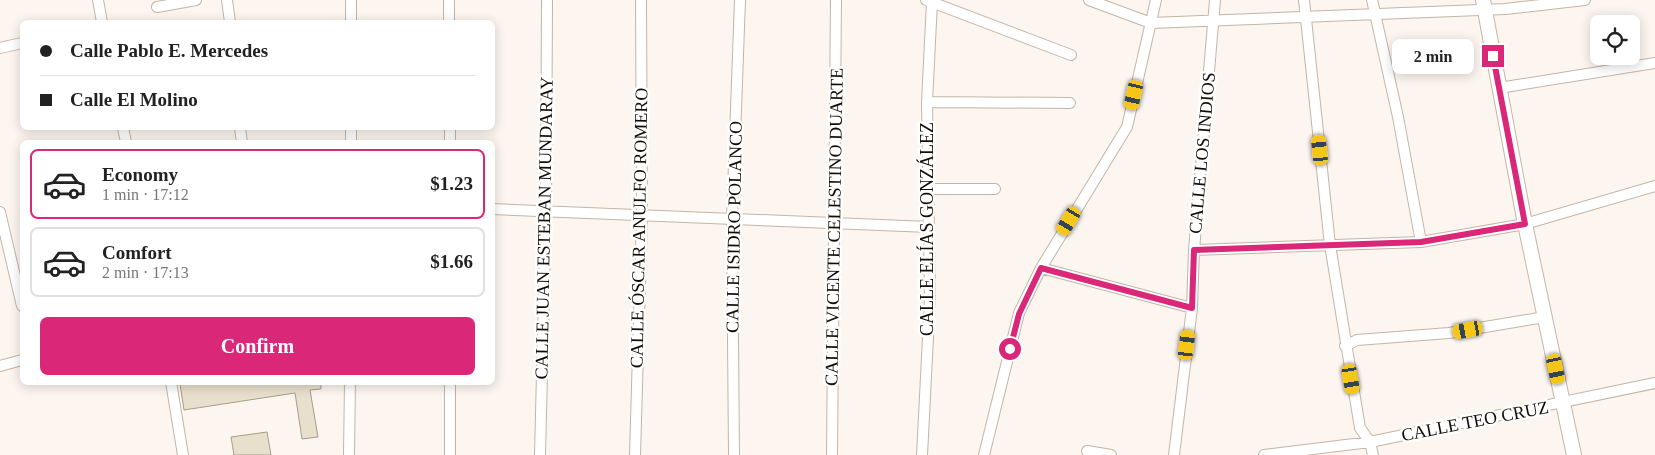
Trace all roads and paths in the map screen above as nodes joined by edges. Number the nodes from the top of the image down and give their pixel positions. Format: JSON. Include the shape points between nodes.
{"nodes":[{"id":1,"x":98,"y":0,"type":"edge"},
{"id":2,"x":196,"y":0,"type":"edge"},
{"id":3,"x":228,"y":0,"type":"edge"},
{"id":4,"x":351,"y":0,"type":"edge"},
{"id":5,"x":449,"y":0,"type":"edge"},
{"id":6,"x":547,"y":0,"type":"edge"},
{"id":7,"x":641,"y":0,"type":"edge"},
{"id":8,"x":740,"y":0,"type":"edge"},
{"id":9,"x":836,"y":0,"type":"edge"},
{"id":10,"x":1089,"y":0,"type":"edge"},
{"id":11,"x":1156,"y":0,"type":"edge"},
{"id":12,"x":1215,"y":0,"type":"edge"},
{"id":13,"x":1304,"y":0,"type":"edge"},
{"id":14,"x":1372,"y":0,"type":"edge"},
{"id":15,"x":1585,"y":0,"type":"edge"},
{"id":16,"x":928,"y":1,"type":"edge"},
{"id":17,"x":948,"y":4,"type":"edge"},
{"id":18,"x":1484,"y":4,"type":"edge"},
{"id":19,"x":157,"y":7,"type":"dead end"},
{"id":20,"x":1374,"y":15,"type":"junction"},
{"id":21,"x":1305,"y":17,"type":"junction"},
{"id":22,"x":102,"y":20,"type":"edge"},
{"id":23,"x":230,"y":20,"type":"edge"},
{"id":24,"x":351,"y":20,"type":"edge"},
{"id":25,"x":449,"y":20,"type":"edge"},
{"id":26,"x":1213,"y":20,"type":"junction"},
{"id":27,"x":1151,"y":23,"type":"junction"},
{"id":28,"x":20,"y":43,"type":"edge"},
{"id":29,"x":0,"y":48,"type":"edge"},
{"id":30,"x":1070,"y":55,"type":"dead end"},
{"id":31,"x":1655,"y":63,"type":"edge"},
{"id":32,"x":1499,"y":88,"type":"junction"},
{"id":33,"x":927,"y":102,"type":"junction"},
{"id":34,"x":1070,"y":103,"type":"dead end"},
{"id":35,"x":1655,"y":187,"type":"edge"},
{"id":36,"x":928,"y":189,"type":"junction"},
{"id":37,"x":995,"y":189,"type":"dead end"},
{"id":38,"x":495,"y":209,"type":"edge"},
{"id":39,"x":546,"y":212,"type":"junction"},
{"id":40,"x":0,"y":215,"type":"edge"},
{"id":41,"x":642,"y":216,"type":"junction"},
{"id":42,"x":732,"y":219,"type":"junction"},
{"id":43,"x":833,"y":223,"type":"junction"},
{"id":44,"x":1525,"y":224,"type":"junction"},
{"id":45,"x":929,"y":227,"type":"junction"},
{"id":46,"x":1421,"y":242,"type":"junction"},
{"id":47,"x":1330,"y":245,"type":"junction"},
{"id":48,"x":1194,"y":250,"type":"junction"},
{"id":49,"x":1041,"y":268,"type":"junction"},
{"id":50,"x":20,"y":298,"type":"edge"},
{"id":51,"x":1192,"y":308,"type":"junction"},
{"id":52,"x":1545,"y":318,"type":"junction"},
{"id":53,"x":1346,"y":346,"type":"junction"},
{"id":54,"x":20,"y":361,"type":"edge"},
{"id":55,"x":0,"y":366,"type":"edge"},
{"id":56,"x":1655,"y":383,"type":"edge"},
{"id":57,"x":171,"y":385,"type":"edge"},
{"id":58,"x":350,"y":385,"type":"edge"},
{"id":59,"x":450,"y":385,"type":"edge"},
{"id":60,"x":1563,"y":403,"type":"junction"},
{"id":61,"x":1370,"y":442,"type":"junction"},
{"id":62,"x":1088,"y":451,"type":"dead end"},
{"id":63,"x":183,"y":455,"type":"edge"},
{"id":64,"x":349,"y":455,"type":"edge"},
{"id":65,"x":450,"y":455,"type":"edge"},
{"id":66,"x":540,"y":455,"type":"edge"},
{"id":67,"x":635,"y":455,"type":"edge"},
{"id":68,"x":734,"y":455,"type":"edge"},
{"id":69,"x":832,"y":455,"type":"edge"},
{"id":70,"x":922,"y":455,"type":"edge"},
{"id":71,"x":984,"y":455,"type":"edge"},
{"id":72,"x":1111,"y":455,"type":"edge"},
{"id":73,"x":1174,"y":455,"type":"edge"},
{"id":74,"x":1264,"y":455,"type":"edge"},
{"id":75,"x":1373,"y":455,"type":"edge"},
{"id":76,"x":1574,"y":455,"type":"edge"}],
"edges":[{"from":1,"to":22,"type":"street"},
{"from":2,"to":19,"type":"street"},
{"from":3,"to":23,"type":"street"},
{"from":4,"to":24,"type":"street"},
{"from":5,"to":25,"type":"street"},
{"from":6,"to":39,"type":"street","name":"CALLE JUAN ESTEBAN MUNDARAY"},
{"from":7,"to":41,"type":"street","name":"CALLE ÓSCAR ANULFO ROMERO"},
{"from":8,"to":42,"type":"street","name":"CALLE ISIDRO POLANCO"},
{"from":9,"to":43,"type":"street","name":"CALLE VICENTE CELESTINO DUARTE"},
{"from":10,"to":27,"type":"street"},
{"from":11,"to":27,"type":"street"},
{"from":12,"to":26,"type":"street","name":"CALLE LOS INDIOS"},
{"from":13,"to":21,"type":"street"},
{"from":14,"to":20,"type":"street"},
{"from":15,"to":18,"type":"street","via":[[1505,9]]},
{"from":16,"to":17,"type":"street"},
{"from":16,"to":33,"type":"street","name":"CALLE ELÍAS GONZÁLEZ"},
{"from":17,"to":30,"type":"street"},
{"from":18,"to":20,"type":"street"},
{"from":18,"to":32,"type":"street"},
{"from":20,"to":21,"type":"street"},
{"from":20,"to":46,"type":"street","via":[[1398,117]]},
{"from":21,"to":26,"type":"street"},
{"from":21,"to":47,"type":"street"},
{"from":26,"to":27,"type":"street"},
{"from":26,"to":48,"type":"street","name":"CALLE LOS INDIOS"},
{"from":27,"to":49,"type":"street","via":[[1127,127]]},
{"from":28,"to":29,"type":"street"},
{"from":31,"to":32,"type":"street"},
{"from":32,"to":44,"type":"street"},
{"from":33,"to":34,"type":"street"},
{"from":33,"to":36,"type":"street","name":"CALLE ELÍAS GONZÁLEZ"},
{"from":35,"to":44,"type":"street"},
{"from":36,"to":37,"type":"street"},
{"from":36,"to":45,"type":"street","name":"CALLE ELÍAS GONZÁLEZ"},
{"from":38,"to":39,"type":"street"},
{"from":39,"to":41,"type":"street"},
{"from":39,"to":66,"type":"street","name":"CALLE JUAN ESTEBAN MUNDARAY"},
{"from":40,"to":50,"type":"street"},
{"from":41,"to":42,"type":"street"},
{"from":41,"to":67,"type":"street","name":"CALLE ÓSCAR ANULFO ROMERO"},
{"from":42,"to":43,"type":"street"},
{"from":42,"to":68,"type":"street","name":"CALLE ISIDRO POLANCO"},
{"from":43,"to":45,"type":"street"},
{"from":43,"to":69,"type":"street","name":"CALLE VICENTE CELESTINO DUARTE"},
{"from":44,"to":46,"type":"street"},
{"from":44,"to":52,"type":"street"},
{"from":45,"to":70,"type":"street","name":"CALLE ELÍAS GONZÁLEZ","via":[[930,298]]},
{"from":46,"to":47,"type":"street"},
{"from":47,"to":48,"type":"street"},
{"from":47,"to":53,"type":"street"},
{"from":48,"to":51,"type":"street","name":"CALLE LOS INDIOS"},
{"from":49,"to":51,"type":"street"},
{"from":49,"to":71,"type":"street","via":[[1019,314]]},
{"from":51,"to":73,"type":"street","name":"CALLE LOS INDIOS"},
{"from":52,"to":53,"type":"street","via":[[1449,333],[1357,340]]},
{"from":52,"to":60,"type":"street"},
{"from":53,"to":61,"type":"street","via":[[1360,428]]},
{"from":54,"to":55,"type":"street"},
{"from":56,"to":60,"type":"street","name":"CALLE TEO CRUZ"},
{"from":57,"to":63,"type":"street"},
{"from":58,"to":64,"type":"street"},
{"from":59,"to":65,"type":"street"},
{"from":60,"to":61,"type":"street","name":"CALLE TEO CRUZ"},
{"from":60,"to":76,"type":"street"},
{"from":61,"to":74,"type":"street","name":"CALLE TEO CRUZ"},
{"from":61,"to":75,"type":"street"},
{"from":62,"to":72,"type":"street"}]}
